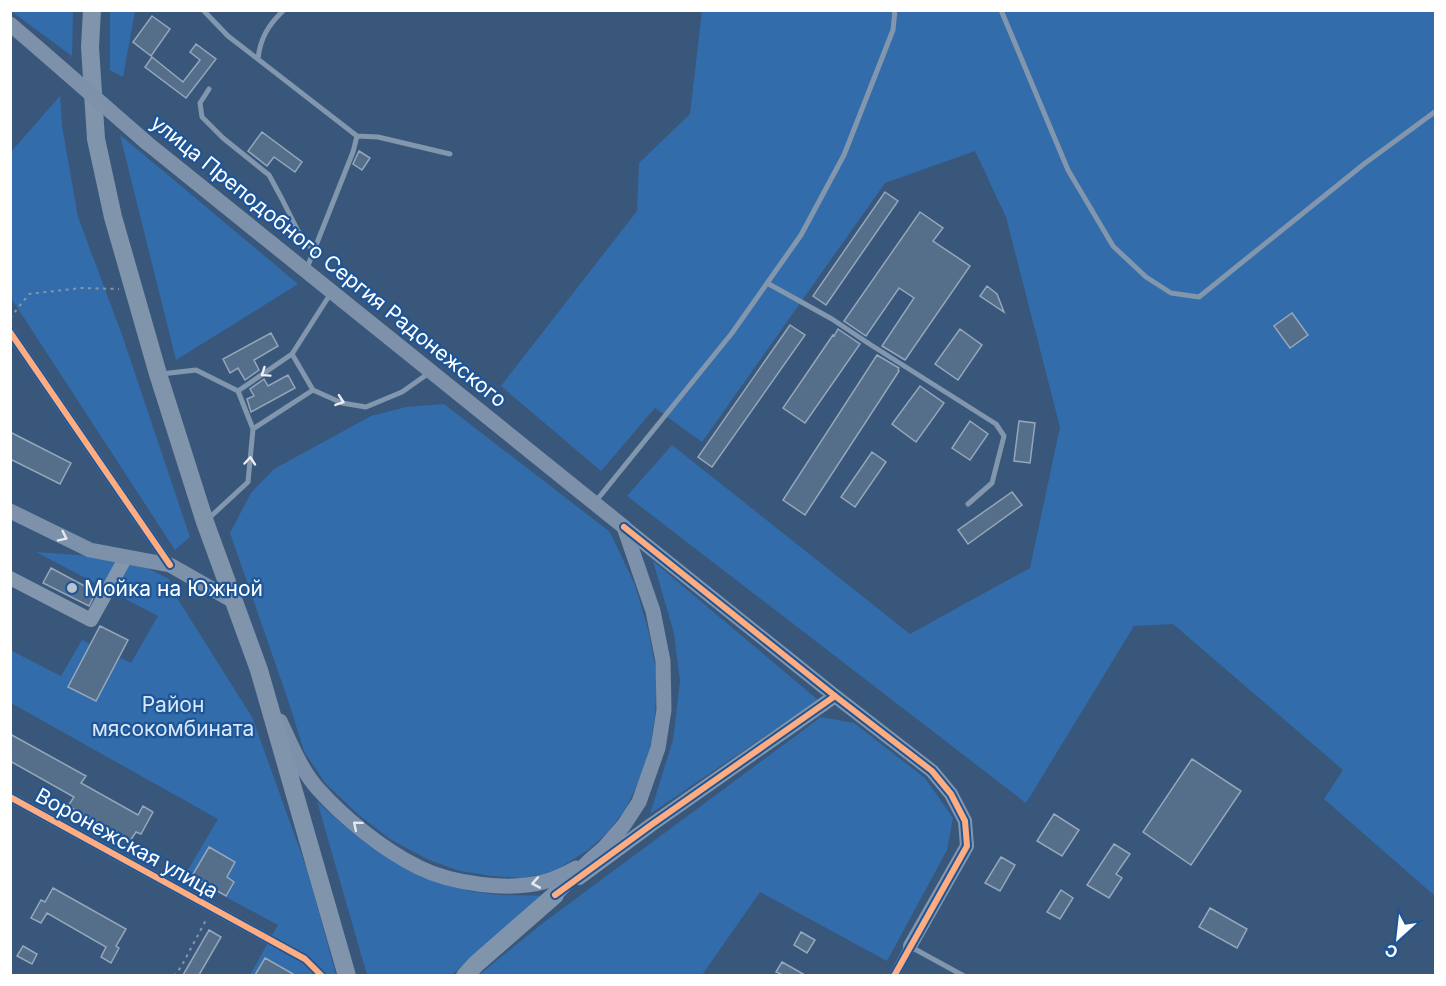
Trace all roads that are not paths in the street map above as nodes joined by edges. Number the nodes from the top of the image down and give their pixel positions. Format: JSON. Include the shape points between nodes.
{"nodes":[{"id":1,"x":92,"y":10,"type":"edge"},
{"id":2,"x":203,"y":10,"type":"edge"},
{"id":3,"x":284,"y":10,"type":"edge"},
{"id":4,"x":895,"y":10,"type":"edge"},
{"id":5,"x":1001,"y":10,"type":"edge"},
{"id":6,"x":10,"y":24,"type":"edge"},
{"id":7,"x":258,"y":59,"type":"junction"},
{"id":8,"x":208,"y":89,"type":"dead end"},
{"id":9,"x":1436,"y":111,"type":"edge"},
{"id":10,"x":357,"y":136,"type":"junction"},
{"id":11,"x":450,"y":154,"type":"dead end"},
{"id":12,"x":314,"y":252,"type":"junction"},
{"id":13,"x":306,"y":271,"type":"junction"},
{"id":14,"x":767,"y":283,"type":"junction"},
{"id":15,"x":332,"y":292,"type":"junction"},
{"id":16,"x":10,"y":332,"type":"edge"},
{"id":17,"x":292,"y":354,"type":"junction"},
{"id":18,"x":431,"y":371,"type":"junction"},
{"id":19,"x":158,"y":374,"type":"junction"},
{"id":20,"x":313,"y":390,"type":"junction"},
{"id":21,"x":238,"y":392,"type":"junction"},
{"id":22,"x":253,"y":429,"type":"junction"},
{"id":23,"x":595,"y":502,"type":"junction"},
{"id":24,"x":969,"y":504,"type":"dead end"},
{"id":25,"x":10,"y":511,"type":"edge"},
{"id":26,"x":205,"y":522,"type":"junction"},
{"id":27,"x":624,"y":527,"type":"junction"},
{"id":28,"x":126,"y":557,"type":"junction"},
{"id":29,"x":170,"y":565,"type":"junction"},
{"id":30,"x":10,"y":578,"type":"edge"},
{"id":31,"x":235,"y":602,"type":"junction"},
{"id":32,"x":259,"y":670,"type":"junction"},
{"id":33,"x":835,"y":696,"type":"junction"},
{"id":34,"x":10,"y":797,"type":"edge"},
{"id":35,"x":651,"y":825,"type":"junction"},
{"id":36,"x":604,"y":848,"type":"junction"},
{"id":37,"x":589,"y":861,"type":"junction"},
{"id":38,"x":555,"y":895,"type":"junction"},
{"id":39,"x":910,"y":946,"type":"junction"},
{"id":40,"x":322,"y":975,"type":"edge"},
{"id":41,"x":347,"y":975,"type":"edge"},
{"id":42,"x":465,"y":975,"type":"edge"},
{"id":43,"x":894,"y":975,"type":"edge"},
{"id":44,"x":964,"y":975,"type":"edge"}],
"edges":[{"from":1,"to":19,"type":"highway","via":[[90,46],[96,139],[112,217]]},
{"from":2,"to":7,"type":"lane"},
{"from":3,"to":7,"type":"lane","via":[[271,23],[259,45]]},
{"from":4,"to":14,"type":"lane","via":[[893,30],[844,155],[801,235]]},
{"from":5,"to":9,"type":"lane","via":[[1068,170],[1113,246],[1146,277],[1171,293],[1199,297]]},
{"from":6,"to":13,"type":"main road","name":"улица Преподобного Сергия Радонежского","bridge":true,"via":[[147,143]]},
{"from":7,"to":10,"type":"lane"},
{"from":8,"to":12,"type":"lane","via":[[200,103],[202,117],[269,175],[298,231]]},
{"from":10,"to":11,"type":"lane","via":[[378,137]]},
{"from":10,"to":12,"type":"lane"},
{"from":12,"to":13,"type":"lane"},
{"from":13,"to":15,"type":"main road","name":"улица Преподобного Сергия Радонежского"},
{"from":14,"to":23,"type":"lane","via":[[732,333]]},
{"from":14,"to":24,"type":"lane","via":[[996,424],[1004,436],[992,483]]},
{"from":15,"to":17,"type":"lane"},
{"from":15,"to":18,"type":"main road","name":"улица Преподобного Сергия Радонежского"},
{"from":16,"to":29,"type":"street"},
{"from":17,"to":20,"type":"lane"},
{"from":17,"to":21,"type":"lane","one_way":true},
{"from":20,"to":18,"type":"lane","one_way":true,"via":[[342,403],[366,407],[402,392]]},
{"from":18,"to":23,"type":"main road","name":"улица Преподобного Сергия Радонежского"},
{"from":19,"to":21,"type":"lane","via":[[196,370]]},
{"from":19,"to":26,"type":"highway"},
{"from":20,"to":22,"type":"lane"},
{"from":21,"to":22,"type":"lane"},
{"from":26,"to":22,"type":"lane","one_way":true,"via":[[248,482]]},
{"from":23,"to":27,"type":"main road","name":"улица Преподобного Сергия Радонежского"},
{"from":25,"to":28,"type":"main road","one_way":true,"via":[[90,550]]},
{"from":26,"to":31,"type":"highway"},
{"from":27,"to":33,"type":"street"},
{"from":27,"to":36,"type":"main road","via":[[653,611],[663,661],[664,710],[658,748],[639,802]]},
{"from":28,"to":29,"type":"main road"},
{"from":28,"to":30,"type":"street","via":[[91,620]]},
{"from":29,"to":31,"type":"main road"},
{"from":31,"to":32,"type":"highway"},
{"from":37,"to":32,"type":"main road","one_way":true,"via":[[548,881],[522,885],[486,886],[418,867],[389,850],[317,787],[280,722]]},
{"from":32,"to":41,"type":"highway"},
{"from":33,"to":35,"type":"street"},
{"from":33,"to":39,"type":"street","via":[[932,771],[951,794],[965,821],[967,846]]},
{"from":34,"to":40,"type":"street","name":"Воронежская улица","via":[[305,959]]},
{"from":35,"to":36,"type":"street"},
{"from":35,"to":38,"type":"street"},
{"from":36,"to":37,"type":"main road"},
{"from":37,"to":38,"type":"main road"},
{"from":38,"to":42,"type":"highway"},
{"from":39,"to":43,"type":"street"},
{"from":39,"to":44,"type":"lane"}]}
